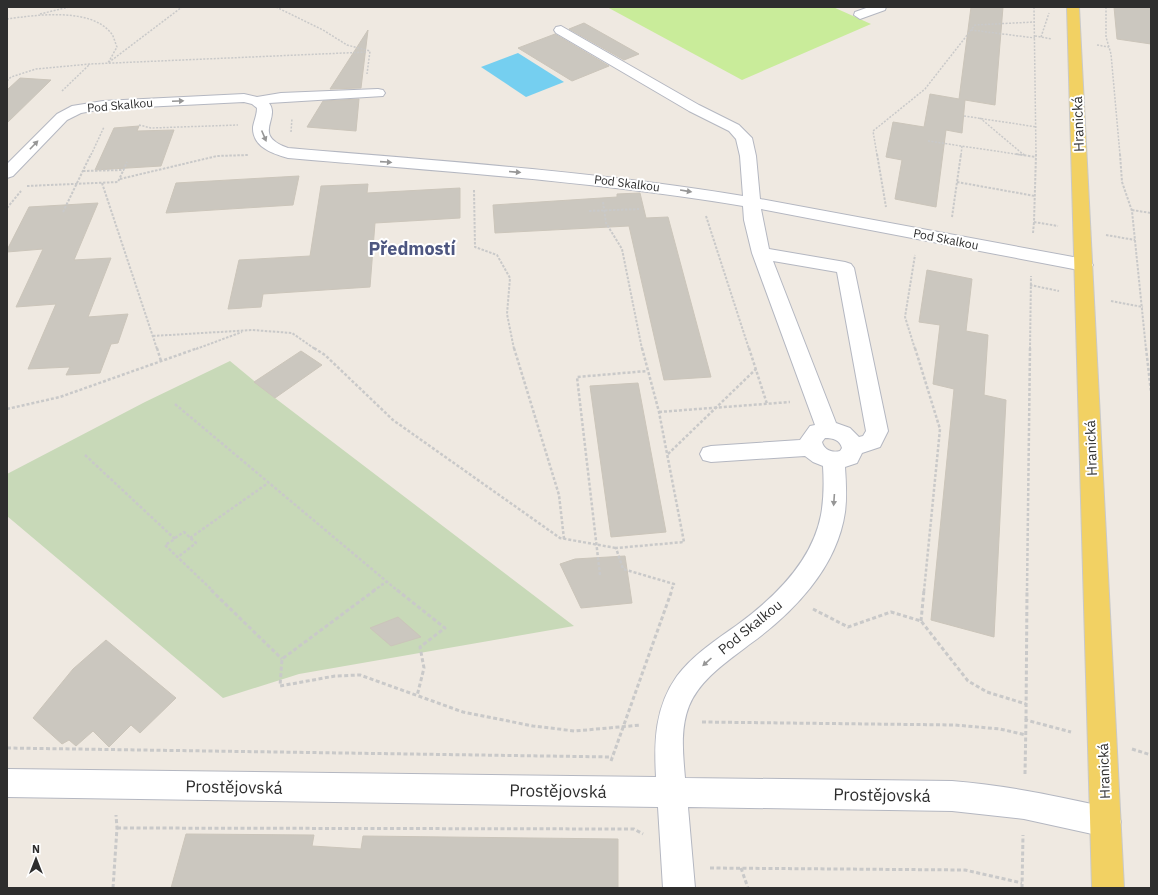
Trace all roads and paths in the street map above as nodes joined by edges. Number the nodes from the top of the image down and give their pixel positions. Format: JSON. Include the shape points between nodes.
{"nodes":[{"id":1,"x":69,"y":7,"type":"edge"},
{"id":2,"x":182,"y":7,"type":"edge"},
{"id":3,"x":276,"y":7,"type":"edge"},
{"id":4,"x":880,"y":7,"type":"edge"},
{"id":5,"x":1034,"y":7,"type":"edge"},
{"id":6,"x":1049,"y":7,"type":"edge"},
{"id":7,"x":1073,"y":7,"type":"edge"},
{"id":8,"x":1106,"y":7,"type":"edge"},
{"id":9,"x":36,"y":15,"type":"junction"},
{"id":10,"x":860,"y":15,"type":"dead end"},
{"id":11,"x":7,"y":19,"type":"edge"},
{"id":12,"x":1034,"y":22,"type":"junction"},
{"id":13,"x":561,"y":30,"type":"dead end"},
{"id":14,"x":971,"y":30,"type":"junction"},
{"id":15,"x":1041,"y":37,"type":"dead end"},
{"id":16,"x":1035,"y":38,"type":"junction"},
{"id":17,"x":370,"y":52,"type":"junction"},
{"id":18,"x":108,"y":63,"type":"junction"},
{"id":19,"x":367,"y":79,"type":"dead end"},
{"id":20,"x":7,"y":81,"type":"edge"},
{"id":21,"x":378,"y":93,"type":"dead end"},
{"id":22,"x":257,"y":101,"type":"junction"},
{"id":23,"x":964,"y":116,"type":"dead end"},
{"id":24,"x":980,"y":118,"type":"junction"},
{"id":25,"x":104,"y":127,"type":"dead end"},
{"id":26,"x":1038,"y":127,"type":"junction"},
{"id":27,"x":928,"y":141,"type":"dead end"},
{"id":28,"x":962,"y":146,"type":"junction"},
{"id":29,"x":251,"y":155,"type":"dead end"},
{"id":30,"x":1026,"y":156,"type":"junction"},
{"id":31,"x":1036,"y":158,"type":"junction"},
{"id":32,"x":128,"y":162,"type":"dead end"},
{"id":33,"x":124,"y":170,"type":"junction"},
{"id":34,"x":83,"y":171,"type":"junction"},
{"id":35,"x":7,"y":173,"type":"edge"},
{"id":36,"x":120,"y":179,"type":"junction"},
{"id":37,"x":957,"y":182,"type":"junction"},
{"id":38,"x":102,"y":183,"type":"junction"},
{"id":39,"x":76,"y":184,"type":"junction"},
{"id":40,"x":473,"y":184,"type":"dead end"},
{"id":41,"x":26,"y":186,"type":"dead end"},
{"id":42,"x":1034,"y":196,"type":"junction"},
{"id":43,"x":603,"y":199,"type":"dead end"},
{"id":44,"x":750,"y":202,"type":"junction"},
{"id":45,"x":644,"y":209,"type":"dead end"},
{"id":46,"x":1131,"y":210,"type":"junction"},
{"id":47,"x":589,"y":211,"type":"dead end"},
{"id":48,"x":604,"y":211,"type":"junction"},
{"id":49,"x":63,"y":212,"type":"dead end"},
{"id":50,"x":1151,"y":213,"type":"edge"},
{"id":51,"x":705,"y":214,"type":"dead end"},
{"id":52,"x":890,"y":229,"type":"junction"},
{"id":53,"x":1082,"y":231,"type":"junction"},
{"id":54,"x":918,"y":234,"type":"junction"},
{"id":55,"x":949,"y":240,"type":"junction"},
{"id":56,"x":1136,"y":240,"type":"junction"},
{"id":57,"x":761,"y":253,"type":"junction"},
{"id":58,"x":1032,"y":256,"type":"junction"},
{"id":59,"x":1084,"y":265,"type":"junction"},
{"id":60,"x":1030,"y":285,"type":"junction"},
{"id":61,"x":1066,"y":292,"type":"dead end"},
{"id":62,"x":1104,"y":300,"type":"dead end"},
{"id":63,"x":1143,"y":307,"type":"junction"},
{"id":64,"x":245,"y":331,"type":"junction"},
{"id":65,"x":153,"y":336,"type":"junction"},
{"id":66,"x":161,"y":361,"type":"junction"},
{"id":67,"x":756,"y":369,"type":"junction"},
{"id":68,"x":647,"y":371,"type":"junction"},
{"id":69,"x":1151,"y":392,"type":"edge"},
{"id":70,"x":817,"y":400,"type":"junction"},
{"id":71,"x":175,"y":404,"type":"dead end"},
{"id":72,"x":767,"y":404,"type":"junction"},
{"id":73,"x":716,"y":407,"type":"junction"},
{"id":74,"x":7,"y":409,"type":"edge"},
{"id":75,"x":659,"y":412,"type":"junction"},
{"id":76,"x":828,"y":430,"type":"junction"},
{"id":77,"x":812,"y":447,"type":"junction"},
{"id":78,"x":844,"y":453,"type":"junction"},
{"id":79,"x":668,"y":454,"type":"junction"},
{"id":80,"x":712,"y":454,"type":"dead end"},
{"id":81,"x":85,"y":455,"type":"dead end"},
{"id":82,"x":268,"y":483,"type":"junction"},
{"id":83,"x":190,"y":538,"type":"junction"},
{"id":84,"x":174,"y":539,"type":"junction"},
{"id":85,"x":564,"y":539,"type":"junction"},
{"id":86,"x":596,"y":544,"type":"junction"},
{"id":87,"x":616,"y":548,"type":"junction"},
{"id":88,"x":178,"y":557,"type":"junction"},
{"id":89,"x":600,"y":575,"type":"dead end"},
{"id":90,"x":386,"y":582,"type":"junction"},
{"id":91,"x":788,"y":596,"type":"junction"},
{"id":92,"x":921,"y":622,"type":"junction"},
{"id":93,"x":282,"y":659,"type":"junction"},
{"id":94,"x":417,"y":696,"type":"junction"},
{"id":95,"x":1026,"y":704,"type":"junction"},
{"id":96,"x":1026,"y":720,"type":"junction"},
{"id":97,"x":670,"y":722,"type":"junction"},
{"id":98,"x":622,"y":726,"type":"junction"},
{"id":99,"x":1026,"y":734,"type":"junction"},
{"id":100,"x":1102,"y":741,"type":"junction"},
{"id":101,"x":7,"y":748,"type":"edge"},
{"id":102,"x":1151,"y":755,"type":"edge"},
{"id":103,"x":612,"y":757,"type":"junction"},
{"id":104,"x":609,"y":765,"type":"dead end"},
{"id":105,"x":7,"y":784,"type":"edge"},
{"id":106,"x":672,"y":792,"type":"junction"},
{"id":107,"x":1024,"y":804,"type":"junction"},
{"id":108,"x":108,"y":813,"type":"dead end"},
{"id":109,"x":1106,"y":822,"type":"junction"},
{"id":110,"x":117,"y":828,"type":"junction"},
{"id":111,"x":648,"y":839,"type":"dead end"},
{"id":112,"x":741,"y":868,"type":"junction"},
{"id":113,"x":678,"y":878,"type":"edge"},
{"id":114,"x":1022,"y":886,"type":"edge"},
{"id":115,"x":113,"y":888,"type":"edge"},
{"id":116,"x":748,"y":888,"type":"edge"},
{"id":117,"x":1108,"y":888,"type":"edge"}],
"edges":[{"from":1,"to":9,"type":"path"},
{"from":2,"to":18,"type":"path"},
{"from":3,"to":17,"type":"path","via":[[323,30],[347,46]]},
{"from":4,"to":10,"type":"street"},
{"from":5,"to":12,"type":"path"},
{"from":6,"to":15,"type":"path","via":[[1049,15]]},
{"from":7,"to":53,"type":"main road","name":"Hranická"},
{"from":8,"to":46,"type":"path","via":[[1106,37],[1111,54],[1122,182]]},
{"from":9,"to":11,"type":"path"},
{"from":9,"to":18,"type":"path","via":[[69,15],[92,20],[112,33],[116,47]]},
{"from":12,"to":14,"type":"path","via":[[975,25]]},
{"from":12,"to":16,"type":"path"},
{"from":13,"to":44,"type":"street","via":[[740,133],[744,138],[748,156]]},
{"from":14,"to":16,"type":"path"},
{"from":14,"to":52,"type":"path","via":[[925,89],[873,131]]},
{"from":16,"to":26,"type":"path","via":[[1034,104]]},
{"from":17,"to":18,"type":"path"},
{"from":17,"to":19,"type":"path"},
{"from":18,"to":20,"type":"path","via":[[36,69],[11,77]]},
{"from":21,"to":22,"type":"street","name":"Pod Skalkou","via":[[281,97]]},
{"from":35,"to":22,"type":"street","name":"Pod Skalkou","one_way":true,"via":[[62,117],[77,109],[103,105],[244,98]]},
{"from":22,"to":44,"type":"street","name":"Pod Skalkou","one_way":true,"via":[[262,104],[264,110],[261,132],[265,141],[273,148],[288,153],[587,178]]},
{"from":23,"to":24,"type":"path"},
{"from":24,"to":26,"type":"path"},
{"from":24,"to":30,"type":"path"},
{"from":25,"to":34,"type":"path"},
{"from":26,"to":31,"type":"path"},
{"from":27,"to":28,"type":"path"},
{"from":28,"to":30,"type":"path"},
{"from":28,"to":37,"type":"path"},
{"from":29,"to":36,"type":"path","via":[[217,156]]},
{"from":30,"to":31,"type":"path"},
{"from":31,"to":42,"type":"path"},
{"from":32,"to":33,"type":"path"},
{"from":33,"to":34,"type":"path"},
{"from":33,"to":36,"type":"path"},
{"from":34,"to":39,"type":"path"},
{"from":36,"to":38,"type":"path","via":[[118,182]]},
{"from":37,"to":42,"type":"path"},
{"from":37,"to":55,"type":"path"},
{"from":38,"to":39,"type":"path"},
{"from":38,"to":65,"type":"path"},
{"from":39,"to":41,"type":"path"},
{"from":39,"to":49,"type":"path"},
{"from":40,"to":85,"type":"path","via":[[475,247],[497,255],[510,278],[507,314],[516,358],[559,495]]},
{"from":42,"to":53,"type":"path","via":[[1034,222]]},
{"from":43,"to":48,"type":"path"},
{"from":44,"to":52,"type":"street","name":"Pod Skalkou"},
{"from":44,"to":57,"type":"street"},
{"from":45,"to":48,"type":"path"},
{"from":46,"to":50,"type":"path"},
{"from":46,"to":56,"type":"path"},
{"from":47,"to":48,"type":"path"},
{"from":48,"to":68,"type":"path","via":[[606,223],[622,249]]},
{"from":51,"to":67,"type":"path"},
{"from":52,"to":54,"type":"street","name":"Pod Skalkou"},
{"from":53,"to":56,"type":"path"},
{"from":53,"to":59,"type":"main road","name":"Hranická"},
{"from":54,"to":55,"type":"street","name":"Pod Skalkou"},
{"from":54,"to":92,"type":"path","via":[[904,317],[940,429]]},
{"from":55,"to":58,"type":"street","name":"Pod Skalkou"},
{"from":56,"to":63,"type":"path"},
{"from":57,"to":70,"type":"street"},
{"from":57,"to":78,"type":"street","via":[[845,268],[877,437],[870,443]]},
{"from":58,"to":59,"type":"street","name":"Pod Skalkou"},
{"from":58,"to":60,"type":"path"},
{"from":59,"to":100,"type":"main road","name":"Hranická"},
{"from":60,"to":61,"type":"path"},
{"from":60,"to":95,"type":"path"},
{"from":62,"to":63,"type":"path"},
{"from":63,"to":69,"type":"path"},
{"from":64,"to":65,"type":"path"},
{"from":64,"to":66,"type":"path"},
{"from":64,"to":85,"type":"path","via":[[269,330],[292,333],[305,341],[325,355],[393,420]]},
{"from":65,"to":66,"type":"path"},
{"from":66,"to":74,"type":"path","via":[[60,397]]},
{"from":67,"to":72,"type":"path"},
{"from":67,"to":73,"type":"path"},
{"from":68,"to":75,"type":"path"},
{"from":68,"to":86,"type":"path","via":[[577,377]]},
{"from":70,"to":72,"type":"path"},
{"from":70,"to":76,"type":"street"},
{"from":71,"to":82,"type":"path"},
{"from":72,"to":73,"type":"path"},
{"from":73,"to":75,"type":"path"},
{"from":73,"to":79,"type":"path"},
{"from":75,"to":79,"type":"path"},
{"from":76,"to":77,"type":"street","via":[[814,435],[811,440]]},
{"from":76,"to":78,"type":"street","via":[[844,434]]},
{"from":77,"to":78,"type":"street","via":[[824,459]]},
{"from":77,"to":80,"type":"street"},
{"from":78,"to":91,"type":"street","name":"Pod Skalkou","one_way":true,"via":[[829,530],[812,566]]},
{"from":79,"to":87,"type":"path","via":[[684,542]]},
{"from":81,"to":84,"type":"path"},
{"from":82,"to":83,"type":"path"},
{"from":82,"to":90,"type":"path"},
{"from":83,"to":84,"type":"path","via":[[184,532]]},
{"from":83,"to":88,"type":"path","via":[[196,543]]},
{"from":84,"to":88,"type":"path","via":[[165,545]]},
{"from":85,"to":86,"type":"path"},
{"from":86,"to":87,"type":"path"},
{"from":86,"to":89,"type":"path"},
{"from":87,"to":98,"type":"path","via":[[623,569],[674,584]]},
{"from":88,"to":93,"type":"path"},
{"from":90,"to":93,"type":"path"},
{"from":90,"to":94,"type":"path","via":[[445,628],[420,647],[424,668]]},
{"from":91,"to":92,"type":"path","via":[[848,627],[891,612]]},
{"from":91,"to":97,"type":"street","name":"Pod Skalkou","one_way":true,"via":[[764,619],[710,659],[697,672],[679,697]]},
{"from":92,"to":95,"type":"path","via":[[968,681],[987,692]]},
{"from":93,"to":94,"type":"path","via":[[280,686],[335,676],[360,675]]},
{"from":94,"to":98,"type":"path","via":[[463,712],[532,726],[575,731]]},
{"from":95,"to":96,"type":"path"},
{"from":96,"to":99,"type":"path"},
{"from":96,"to":100,"type":"path"},
{"from":97,"to":98,"type":"path"},
{"from":97,"to":99,"type":"path","via":[[955,725]]},
{"from":97,"to":106,"type":"street","name":"Pod Skalkou","via":[[668,745]]},
{"from":98,"to":103,"type":"path"},
{"from":99,"to":107,"type":"path"},
{"from":100,"to":102,"type":"path"},
{"from":100,"to":109,"type":"main road","name":"Hranická"},
{"from":101,"to":103,"type":"path","via":[[252,754]]},
{"from":103,"to":104,"type":"path"},
{"from":105,"to":106,"type":"street","name":"Prostějovská"},
{"from":106,"to":107,"type":"street","name":"Prostějovská","via":[[952,796],[991,798]]},
{"from":106,"to":113,"type":"street","name":"Pod Skalkou"},
{"from":107,"to":109,"type":"street","name":"Prostějovská"},
{"from":107,"to":114,"type":"path"},
{"from":108,"to":110,"type":"path","via":[[115,813]]},
{"from":109,"to":117,"type":"main road","name":"Hranická"},
{"from":110,"to":111,"type":"path","via":[[634,829]]},
{"from":110,"to":115,"type":"path"},
{"from":112,"to":113,"type":"path"},
{"from":112,"to":114,"type":"path","via":[[965,870]]},
{"from":112,"to":116,"type":"path"}]}
